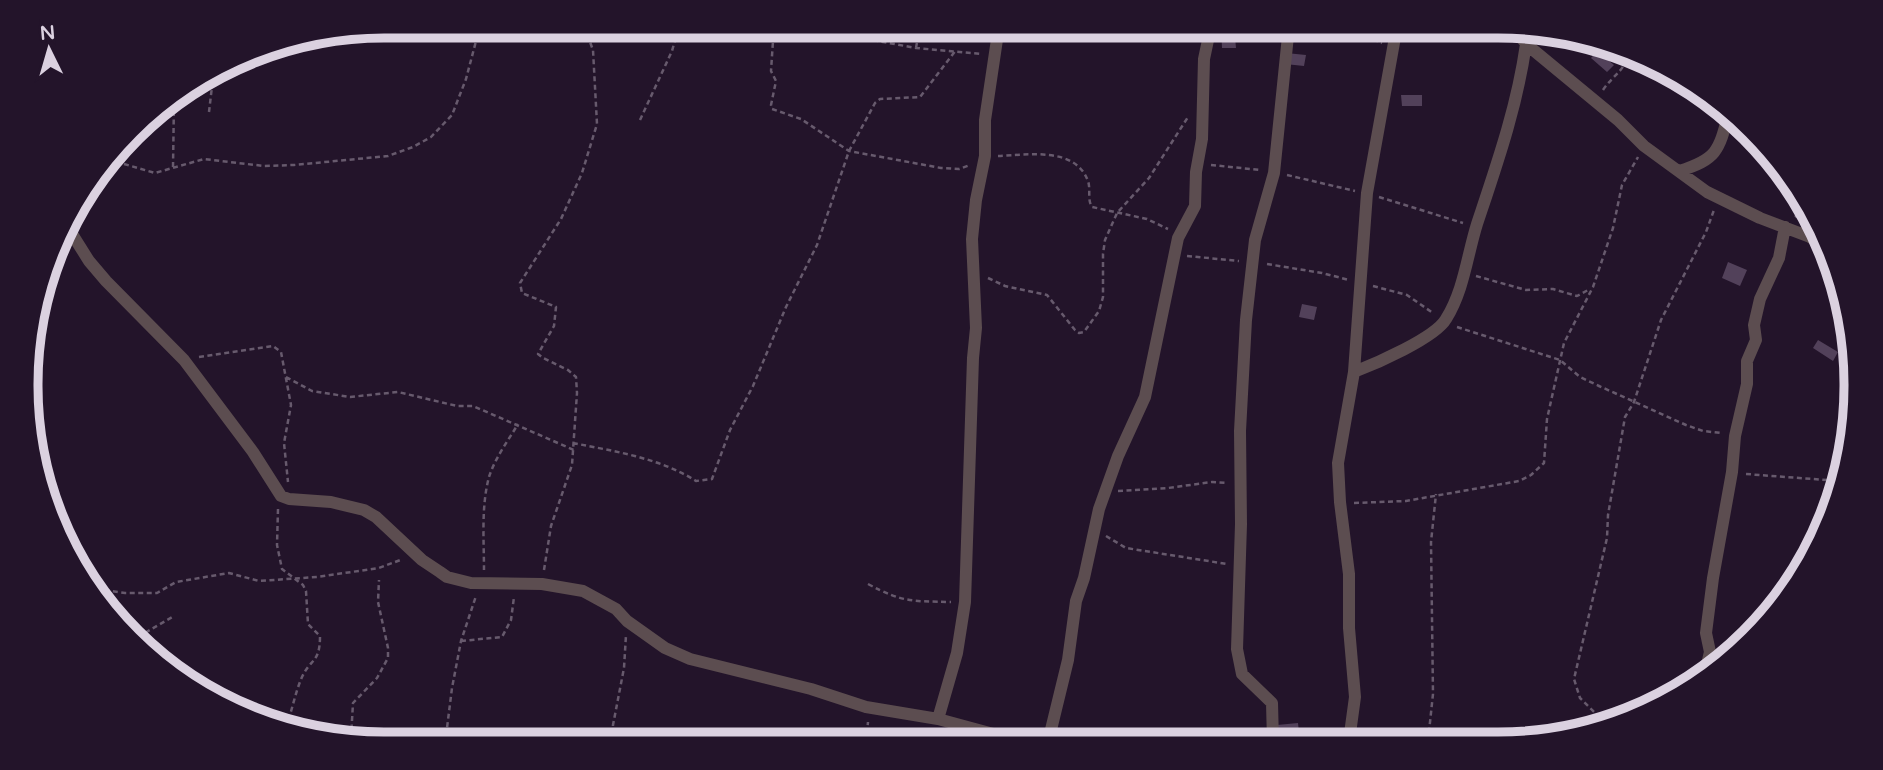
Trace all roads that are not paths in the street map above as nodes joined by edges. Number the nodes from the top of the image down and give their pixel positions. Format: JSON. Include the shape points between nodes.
{"nodes":[{"id":1,"x":998,"y":38,"type":"edge"},
{"id":2,"x":1208,"y":38,"type":"edge"},
{"id":3,"x":1288,"y":38,"type":"edge"},
{"id":4,"x":1396,"y":38,"type":"edge"},
{"id":5,"x":1522,"y":39,"type":"edge"},
{"id":6,"x":1526,"y":44,"type":"junction"},
{"id":7,"x":1725,"y":123,"type":"edge"},
{"id":8,"x":1679,"y":171,"type":"junction"},
{"id":9,"x":1785,"y":227,"type":"junction"},
{"id":10,"x":73,"y":235,"type":"edge"},
{"id":11,"x":1813,"y":240,"type":"edge"},
{"id":12,"x":1354,"y":372,"type":"junction"},
{"id":13,"x":1708,"y":661,"type":"edge"},
{"id":14,"x":938,"y":719,"type":"junction"},
{"id":15,"x":986,"y":732,"type":"edge"},
{"id":16,"x":1050,"y":732,"type":"edge"},
{"id":17,"x":1273,"y":732,"type":"edge"},
{"id":18,"x":1350,"y":732,"type":"edge"}],
"edges":[{"from":1,"to":14,"type":"street","via":[[972,239],[976,328],[965,602],[957,653]]},
{"from":2,"to":16,"type":"street","via":[[1195,206],[1178,238],[1145,397],[1105,491],[1095,527]]},
{"from":3,"to":17,"type":"street","via":[[1274,173],[1259,221],[1241,393],[1237,649],[1242,674],[1272,704]]},
{"from":4,"to":12,"type":"street","via":[[1367,193]]},
{"from":5,"to":6,"type":"street"},
{"from":6,"to":8,"type":"street"},
{"from":6,"to":12,"type":"street","via":[[1497,170],[1476,226],[1466,273],[1445,322],[1385,360]]},
{"from":7,"to":8,"type":"street","via":[[1709,159]]},
{"from":8,"to":9,"type":"street","via":[[1707,192]]},
{"from":9,"to":11,"type":"street"},
{"from":9,"to":13,"type":"street","via":[[1779,258],[1760,299],[1756,340],[1747,361],[1748,379],[1713,578],[1706,633]]},
{"from":10,"to":14,"type":"street","via":[[106,281],[184,360],[285,498],[364,510],[447,577],[471,583],[542,583],[583,591],[616,609],[665,648],[690,659],[866,707]]},
{"from":12,"to":18,"type":"street","via":[[1338,463],[1355,697]]},
{"from":14,"to":15,"type":"street"}]}
